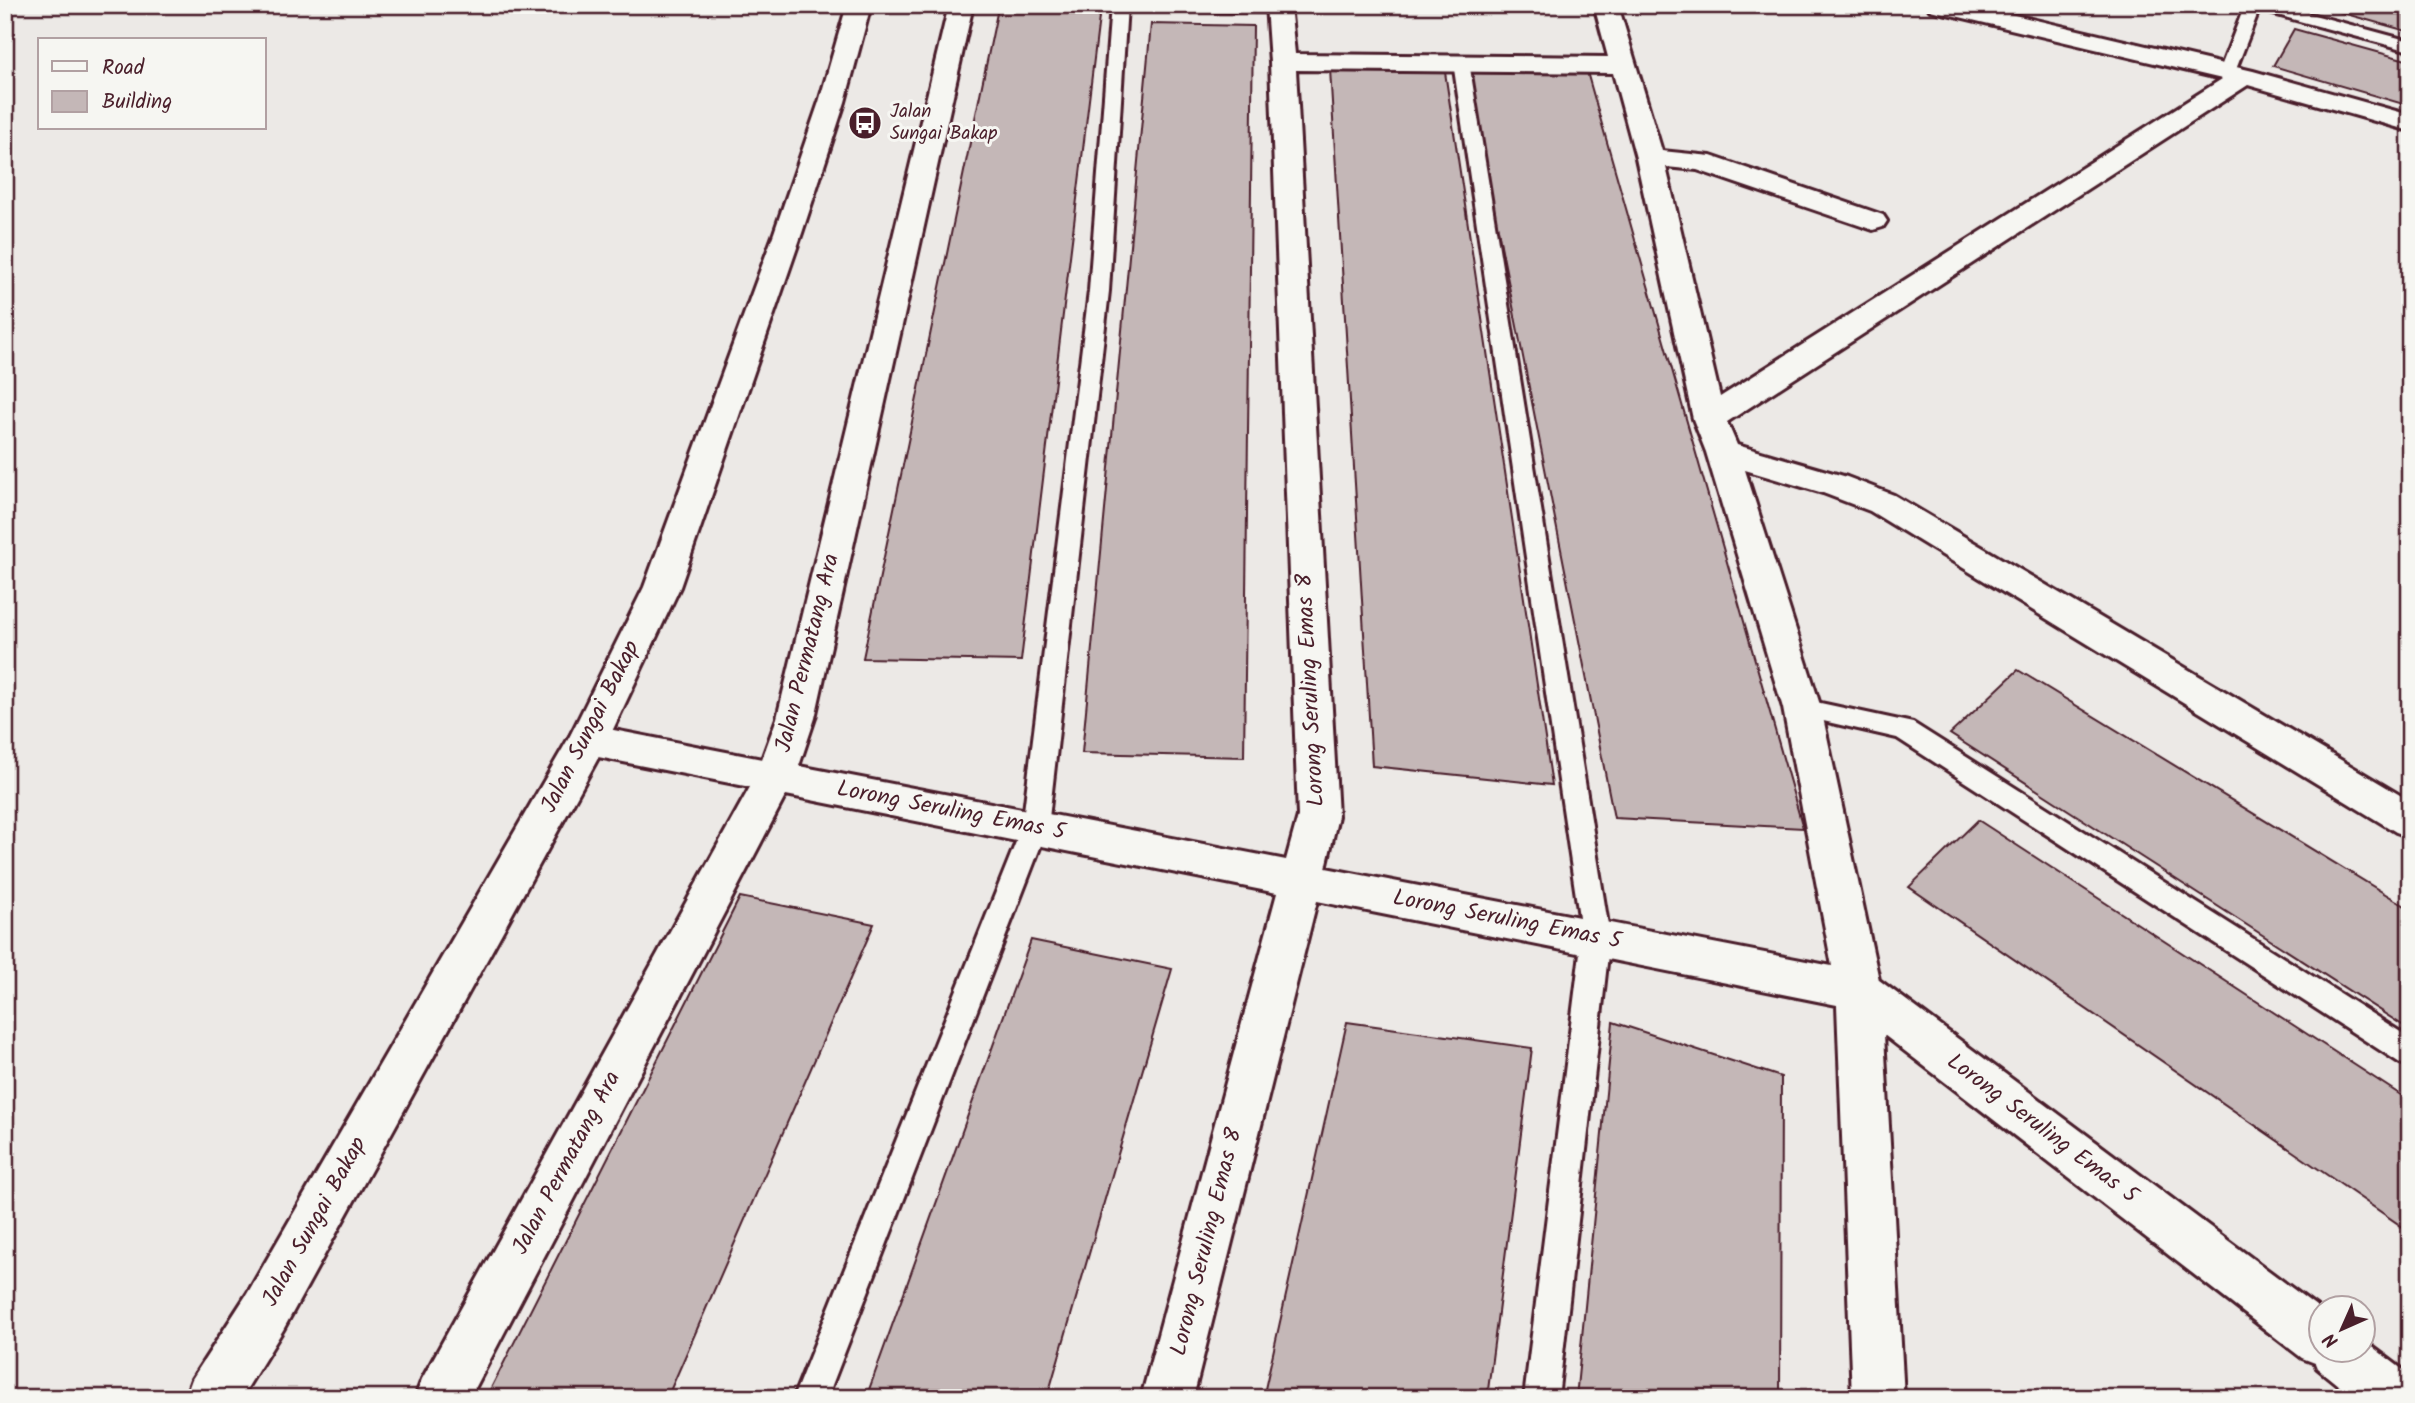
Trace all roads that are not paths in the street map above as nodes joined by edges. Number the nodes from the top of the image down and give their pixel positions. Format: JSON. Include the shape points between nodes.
{"nodes":[{"id":1,"x":859,"y":5,"type":"edge"},
{"id":2,"x":961,"y":5,"type":"edge"},
{"id":3,"x":1119,"y":5,"type":"edge"},
{"id":4,"x":1147,"y":5,"type":"edge"},
{"id":5,"x":1606,"y":5,"type":"edge"},
{"id":6,"x":1939,"y":5,"type":"edge"},
{"id":7,"x":2253,"y":5,"type":"edge"},
{"id":8,"x":2259,"y":5,"type":"edge"},
{"id":9,"x":1278,"y":6,"type":"edge"},
{"id":10,"x":2410,"y":46,"type":"edge"},
{"id":11,"x":1283,"y":61,"type":"junction"},
{"id":12,"x":1461,"y":62,"type":"junction"},
{"id":13,"x":1623,"y":65,"type":"junction"},
{"id":14,"x":2235,"y":74,"type":"junction"},
{"id":15,"x":2410,"y":123,"type":"edge"},
{"id":16,"x":1650,"y":158,"type":"junction"},
{"id":17,"x":1873,"y":220,"type":"dead end"},
{"id":18,"x":1716,"y":436,"type":"junction"},
{"id":19,"x":1802,"y":708,"type":"junction"},
{"id":20,"x":588,"y":740,"type":"junction"},
{"id":21,"x":776,"y":776,"type":"junction"},
{"id":22,"x":2410,"y":821,"type":"edge"},
{"id":23,"x":1035,"y":827,"type":"junction"},
{"id":24,"x":1300,"y":880,"type":"junction"},
{"id":25,"x":1595,"y":937,"type":"junction"},
{"id":26,"x":1858,"y":990,"type":"junction"},
{"id":27,"x":2410,"y":1054,"type":"edge"},
{"id":28,"x":2306,"y":1328,"type":"edge"},
{"id":29,"x":2353,"y":1364,"type":"edge"},
{"id":30,"x":211,"y":1398,"type":"edge"},
{"id":31,"x":441,"y":1398,"type":"edge"},
{"id":32,"x":810,"y":1398,"type":"edge"},
{"id":33,"x":1167,"y":1398,"type":"edge"},
{"id":34,"x":1541,"y":1398,"type":"edge"},
{"id":35,"x":1878,"y":1398,"type":"edge"},
{"id":36,"x":2398,"y":1398,"type":"edge"}],
"edges":[{"from":1,"to":20,"type":"street","name":"Jalan Sungai Bakap","via":[[788,233],[662,587]]},
{"from":2,"to":21,"type":"street","name":"Jalan Permatang Ara","via":[[796,718]]},
{"from":3,"to":23,"type":"lane","via":[[1099,291]]},
{"from":4,"to":9,"type":"lane"},
{"from":5,"to":13,"type":"street"},
{"from":6,"to":14,"type":"street"},
{"from":7,"to":14,"type":"lane"},
{"from":8,"to":10,"type":"lane"},
{"from":9,"to":11,"type":"street","name":"Lorong Seruling Emas 8"},
{"from":11,"to":12,"type":"street"},
{"from":11,"to":24,"type":"street","name":"Lorong Seruling Emas 8","via":[[1318,816]]},
{"from":12,"to":13,"type":"street"},
{"from":12,"to":25,"type":"lane"},
{"from":13,"to":16,"type":"street"},
{"from":14,"to":15,"type":"street"},
{"from":14,"to":18,"type":"street"},
{"from":16,"to":17,"type":"street","via":[[1701,162]]},
{"from":16,"to":18,"type":"street"},
{"from":18,"to":19,"type":"street"},
{"from":18,"to":22,"type":"street","via":[[1882,503]]},
{"from":19,"to":26,"type":"street"},
{"from":19,"to":27,"type":"lane","via":[[1904,730]]},
{"from":20,"to":21,"type":"street","name":"Lorong Seruling Emas 5"},
{"from":20,"to":30,"type":"street","name":"Jalan Sungai Bakap","via":[[265,1312]]},
{"from":21,"to":23,"type":"street","name":"Lorong Seruling Emas 5"},
{"from":21,"to":31,"type":"street","name":"Jalan Permatang Ara"},
{"from":23,"to":24,"type":"street","name":"Lorong Seruling Emas 5"},
{"from":23,"to":32,"type":"lane"},
{"from":24,"to":25,"type":"street","name":"Lorong Seruling Emas 5"},
{"from":24,"to":33,"type":"street","name":"Lorong Seruling Emas 8"},
{"from":25,"to":26,"type":"street","name":"Lorong Seruling Emas 5"},
{"from":25,"to":34,"type":"lane"},
{"from":26,"to":28,"type":"street","name":"Lorong Seruling Emas 5"},
{"from":26,"to":35,"type":"street"},
{"from":29,"to":36,"type":"street"}]}
